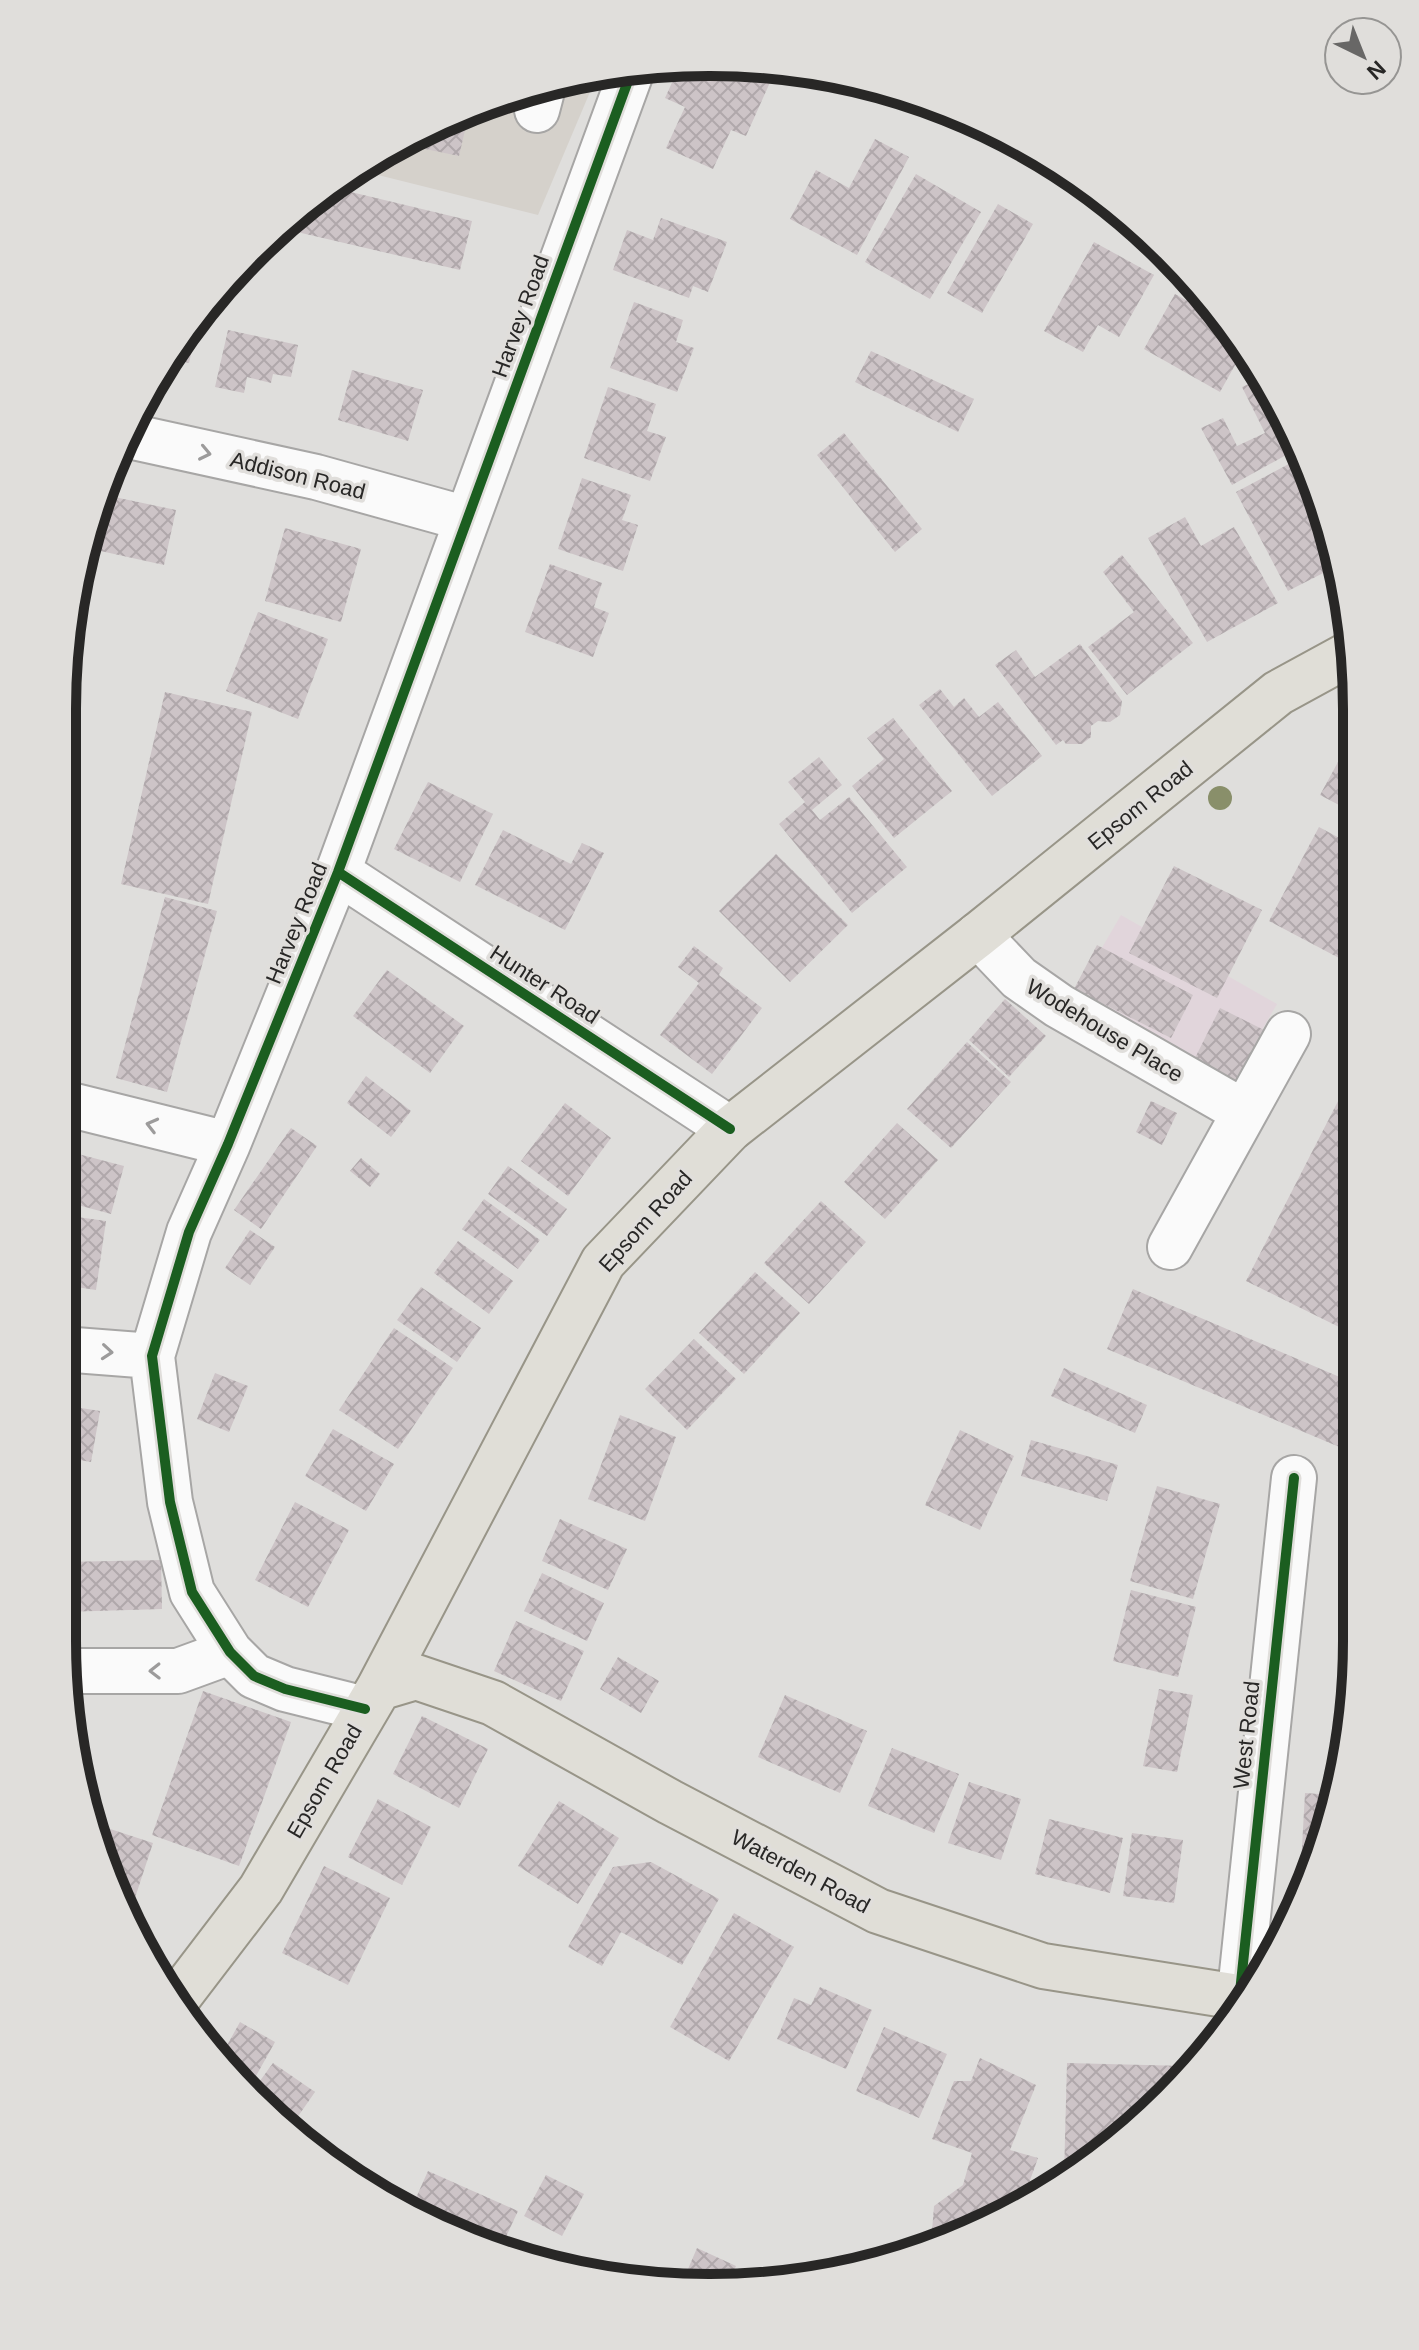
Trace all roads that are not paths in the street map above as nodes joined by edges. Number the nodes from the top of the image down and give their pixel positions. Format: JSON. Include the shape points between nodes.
{"nodes":[{"id":1,"x":628,"y":81,"type":"edge"},
{"id":2,"x":137,"y":438,"type":"edge"},
{"id":3,"x":467,"y":519,"type":"junction"},
{"id":4,"x":1341,"y":659,"type":"edge"},
{"id":5,"x":338,"y":872,"type":"junction"},
{"id":6,"x":978,"y":935,"type":"junction"},
{"id":7,"x":1288,"y":1034,"type":"dead end"},
{"id":8,"x":76,"y":1106,"type":"edge"},
{"id":9,"x":1244,"y":1112,"type":"junction"},
{"id":10,"x":730,"y":1129,"type":"junction"},
{"id":11,"x":228,"y":1144,"type":"junction"},
{"id":12,"x":1170,"y":1247,"type":"dead end"},
{"id":13,"x":76,"y":1350,"type":"edge"},
{"id":14,"x":152,"y":1356,"type":"junction"},
{"id":15,"x":1294,"y":1478,"type":"dead end"},
{"id":16,"x":230,"y":1652,"type":"junction"},
{"id":17,"x":77,"y":1671,"type":"edge"},
{"id":18,"x":372,"y":1699,"type":"junction"},
{"id":19,"x":1244,"y":1979,"type":"edge"},
{"id":20,"x":183,"y":1992,"type":"edge"},
{"id":21,"x":1231,"y":1999,"type":"edge"}],
"edges":[{"from":1,"to":3,"type":"street","name":"Harvey Road"},
{"from":2,"to":3,"type":"street","name":"Addison Road","one_way":true,"via":[[316,477]]},
{"from":3,"to":5,"type":"street","name":"Harvey Road"},
{"from":4,"to":6,"type":"main road","name":"Epsom Road","via":[[1278,693]]},
{"from":5,"to":10,"type":"street","name":"Hunter Road"},
{"from":5,"to":11,"type":"street","name":"Harvey Road"},
{"from":6,"to":9,"type":"street","name":"Wodehouse Place","via":[[1019,978],[1049,999]]},
{"from":6,"to":10,"type":"main road","name":"Epsom Road"},
{"from":7,"to":9,"type":"street"},
{"from":11,"to":8,"type":"street","one_way":true},
{"from":9,"to":12,"type":"street"},
{"from":10,"to":18,"type":"main road","name":"Epsom Road","via":[[603,1262]]},
{"from":11,"to":14,"type":"street","name":"Harvey Road","via":[[189,1232]]},
{"from":13,"to":14,"type":"street","one_way":true},
{"from":14,"to":16,"type":"street","name":"Harvey Road","via":[[170,1502],[192,1592]]},
{"from":15,"to":19,"type":"street","name":"West Road"},
{"from":16,"to":17,"type":"street","one_way":true,"via":[[178,1671]]},
{"from":16,"to":18,"type":"street","name":"Harvey Road","via":[[254,1676],[285,1689]]},
{"from":18,"to":20,"type":"main road","name":"Epsom Road","via":[[261,1889]]},
{"from":18,"to":21,"type":"main road","name":"Waterden Road","via":[[416,1677],[493,1703],[878,1911],[1043,1966]]}]}
